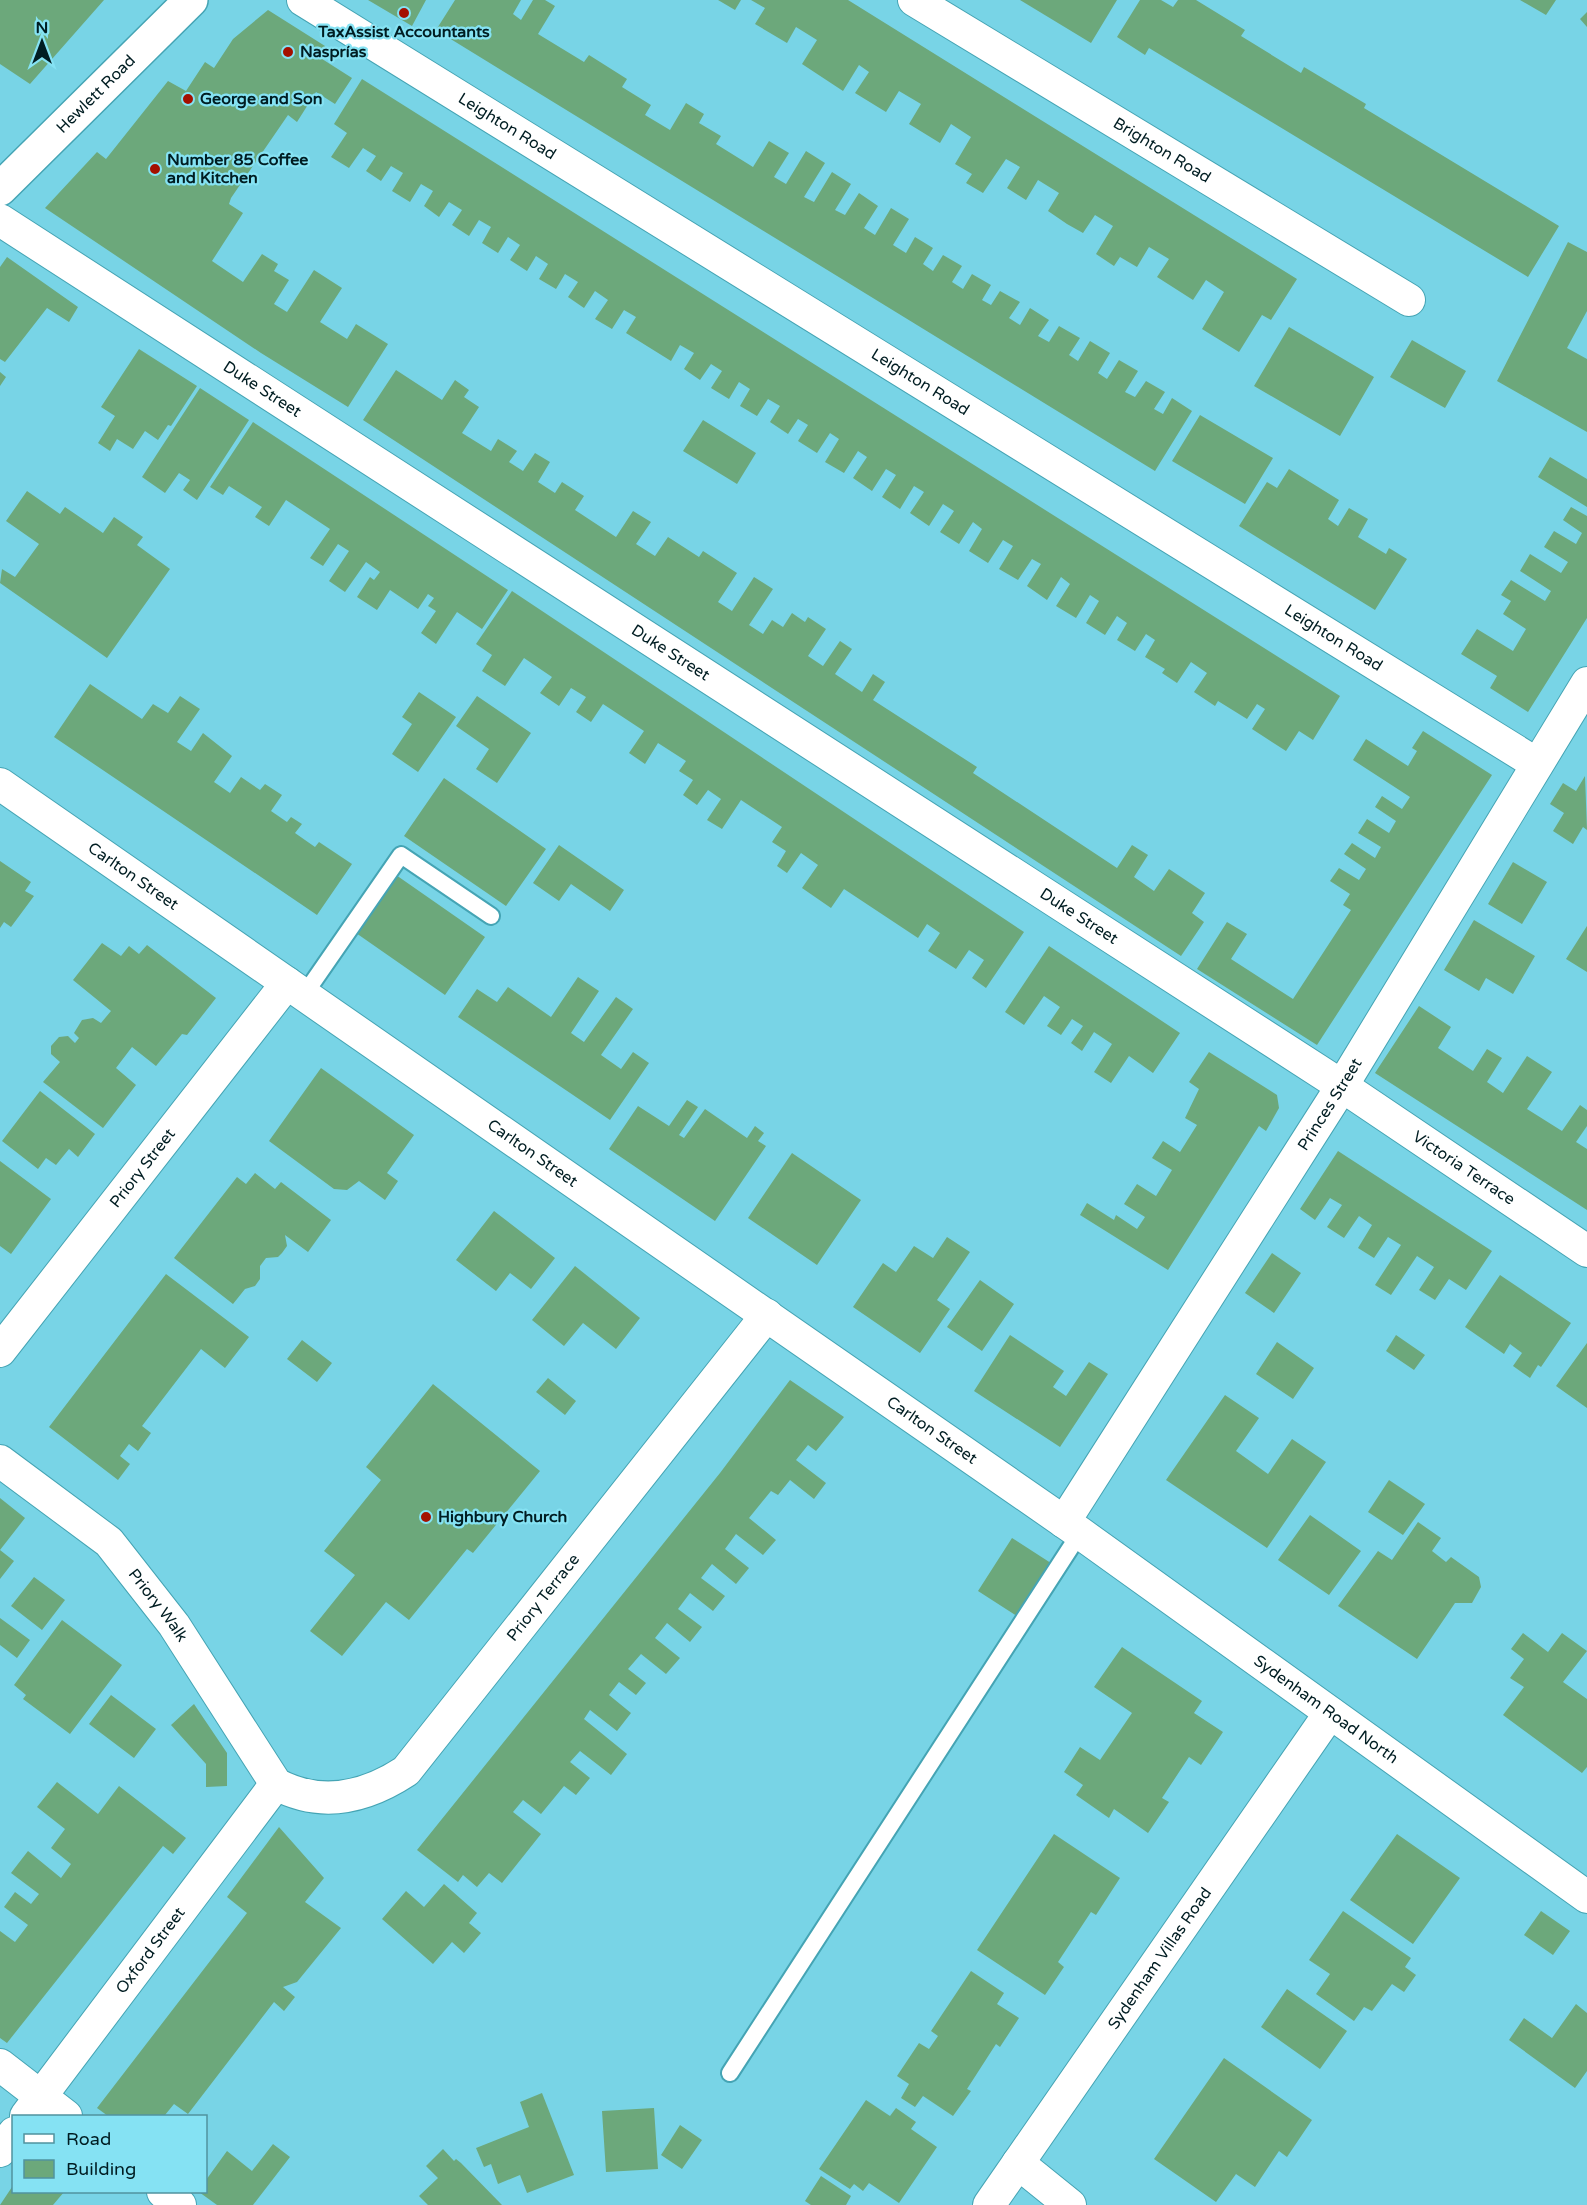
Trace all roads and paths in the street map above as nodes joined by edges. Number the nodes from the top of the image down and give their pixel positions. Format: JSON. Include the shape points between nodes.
{"nodes":[{"id":1,"x":303,"y":0,"type":"edge"},
{"id":2,"x":914,"y":0,"type":"edge"},
{"id":3,"x":189,"y":1,"type":"edge"},
{"id":4,"x":0,"y":189,"type":"edge"},
{"id":5,"x":0,"y":220,"type":"edge"},
{"id":6,"x":1409,"y":300,"type":"dead end"},
{"id":7,"x":1585,"y":690,"type":"edge"},
{"id":8,"x":1537,"y":764,"type":"junction"},
{"id":9,"x":0,"y":784,"type":"edge"},
{"id":10,"x":491,"y":916,"type":"dead end"},
{"id":11,"x":295,"y":989,"type":"junction"},
{"id":12,"x":1342,"y":1086,"type":"junction"},
{"id":13,"x":1587,"y":1251,"type":"edge"},
{"id":14,"x":767,"y":1316,"type":"junction"},
{"id":15,"x":0,"y":1351,"type":"edge"},
{"id":16,"x":0,"y":1461,"type":"edge"},
{"id":17,"x":1072,"y":1528,"type":"junction"},
{"id":18,"x":1330,"y":1713,"type":"junction"},
{"id":19,"x":276,"y":1784,"type":"junction"},
{"id":20,"x":1587,"y":1897,"type":"edge"},
{"id":21,"x":0,"y":2065,"type":"edge"},
{"id":22,"x":730,"y":2073,"type":"dead end"},
{"id":23,"x":33,"y":2107,"type":"edge"},
{"id":24,"x":62,"y":2115,"type":"edge"},
{"id":25,"x":12,"y":2136,"type":"edge"},
{"id":26,"x":0,"y":2151,"type":"edge"},
{"id":27,"x":1018,"y":2163,"type":"junction"},
{"id":28,"x":164,"y":2193,"type":"edge"},
{"id":29,"x":180,"y":2205,"type":"edge"},
{"id":30,"x":989,"y":2205,"type":"edge"},
{"id":31,"x":1070,"y":2205,"type":"edge"}],
"edges":[{"from":1,"to":8,"type":"street","name":"Leighton Road"},
{"from":2,"to":6,"type":"street","name":"Brighton Road"},
{"from":3,"to":4,"type":"street","name":"Hewlett Road"},
{"from":5,"to":12,"type":"street","name":"Duke Street"},
{"from":7,"to":8,"type":"street","name":"Princes Street"},
{"from":8,"to":12,"type":"street","name":"Princes Street"},
{"from":9,"to":11,"type":"street","name":"Carlton Street"},
{"from":10,"to":11,"type":"lane","via":[[401,855]]},
{"from":11,"to":14,"type":"street","name":"Carlton Street"},
{"from":11,"to":15,"type":"street","name":"Priory Street"},
{"from":12,"to":13,"type":"street","name":"Victoria Terrace"},
{"from":12,"to":17,"type":"street","name":"Princes Street"},
{"from":14,"to":17,"type":"street","name":"Carlton Street"},
{"from":14,"to":19,"type":"street","name":"Priory Terrace","via":[[406,1771],[362,1795],[337,1799],[314,1798]]},
{"from":16,"to":19,"type":"street","name":"Priory Walk","via":[[109,1542],[174,1625]]},
{"from":17,"to":18,"type":"street","name":"Sydenham Road North"},
{"from":17,"to":22,"type":"lane"},
{"from":18,"to":20,"type":"street","name":"Sydenham Road North"},
{"from":18,"to":27,"type":"street","name":"Sydenham Villas Road"},
{"from":19,"to":23,"type":"street","name":"Oxford Street"},
{"from":21,"to":23,"type":"street"},
{"from":23,"to":24,"type":"street"},
{"from":25,"to":26,"type":"street"},
{"from":27,"to":30,"type":"street","name":"Sydenham Villas Road"},
{"from":27,"to":31,"type":"street"},
{"from":28,"to":29,"type":"street"}]}
